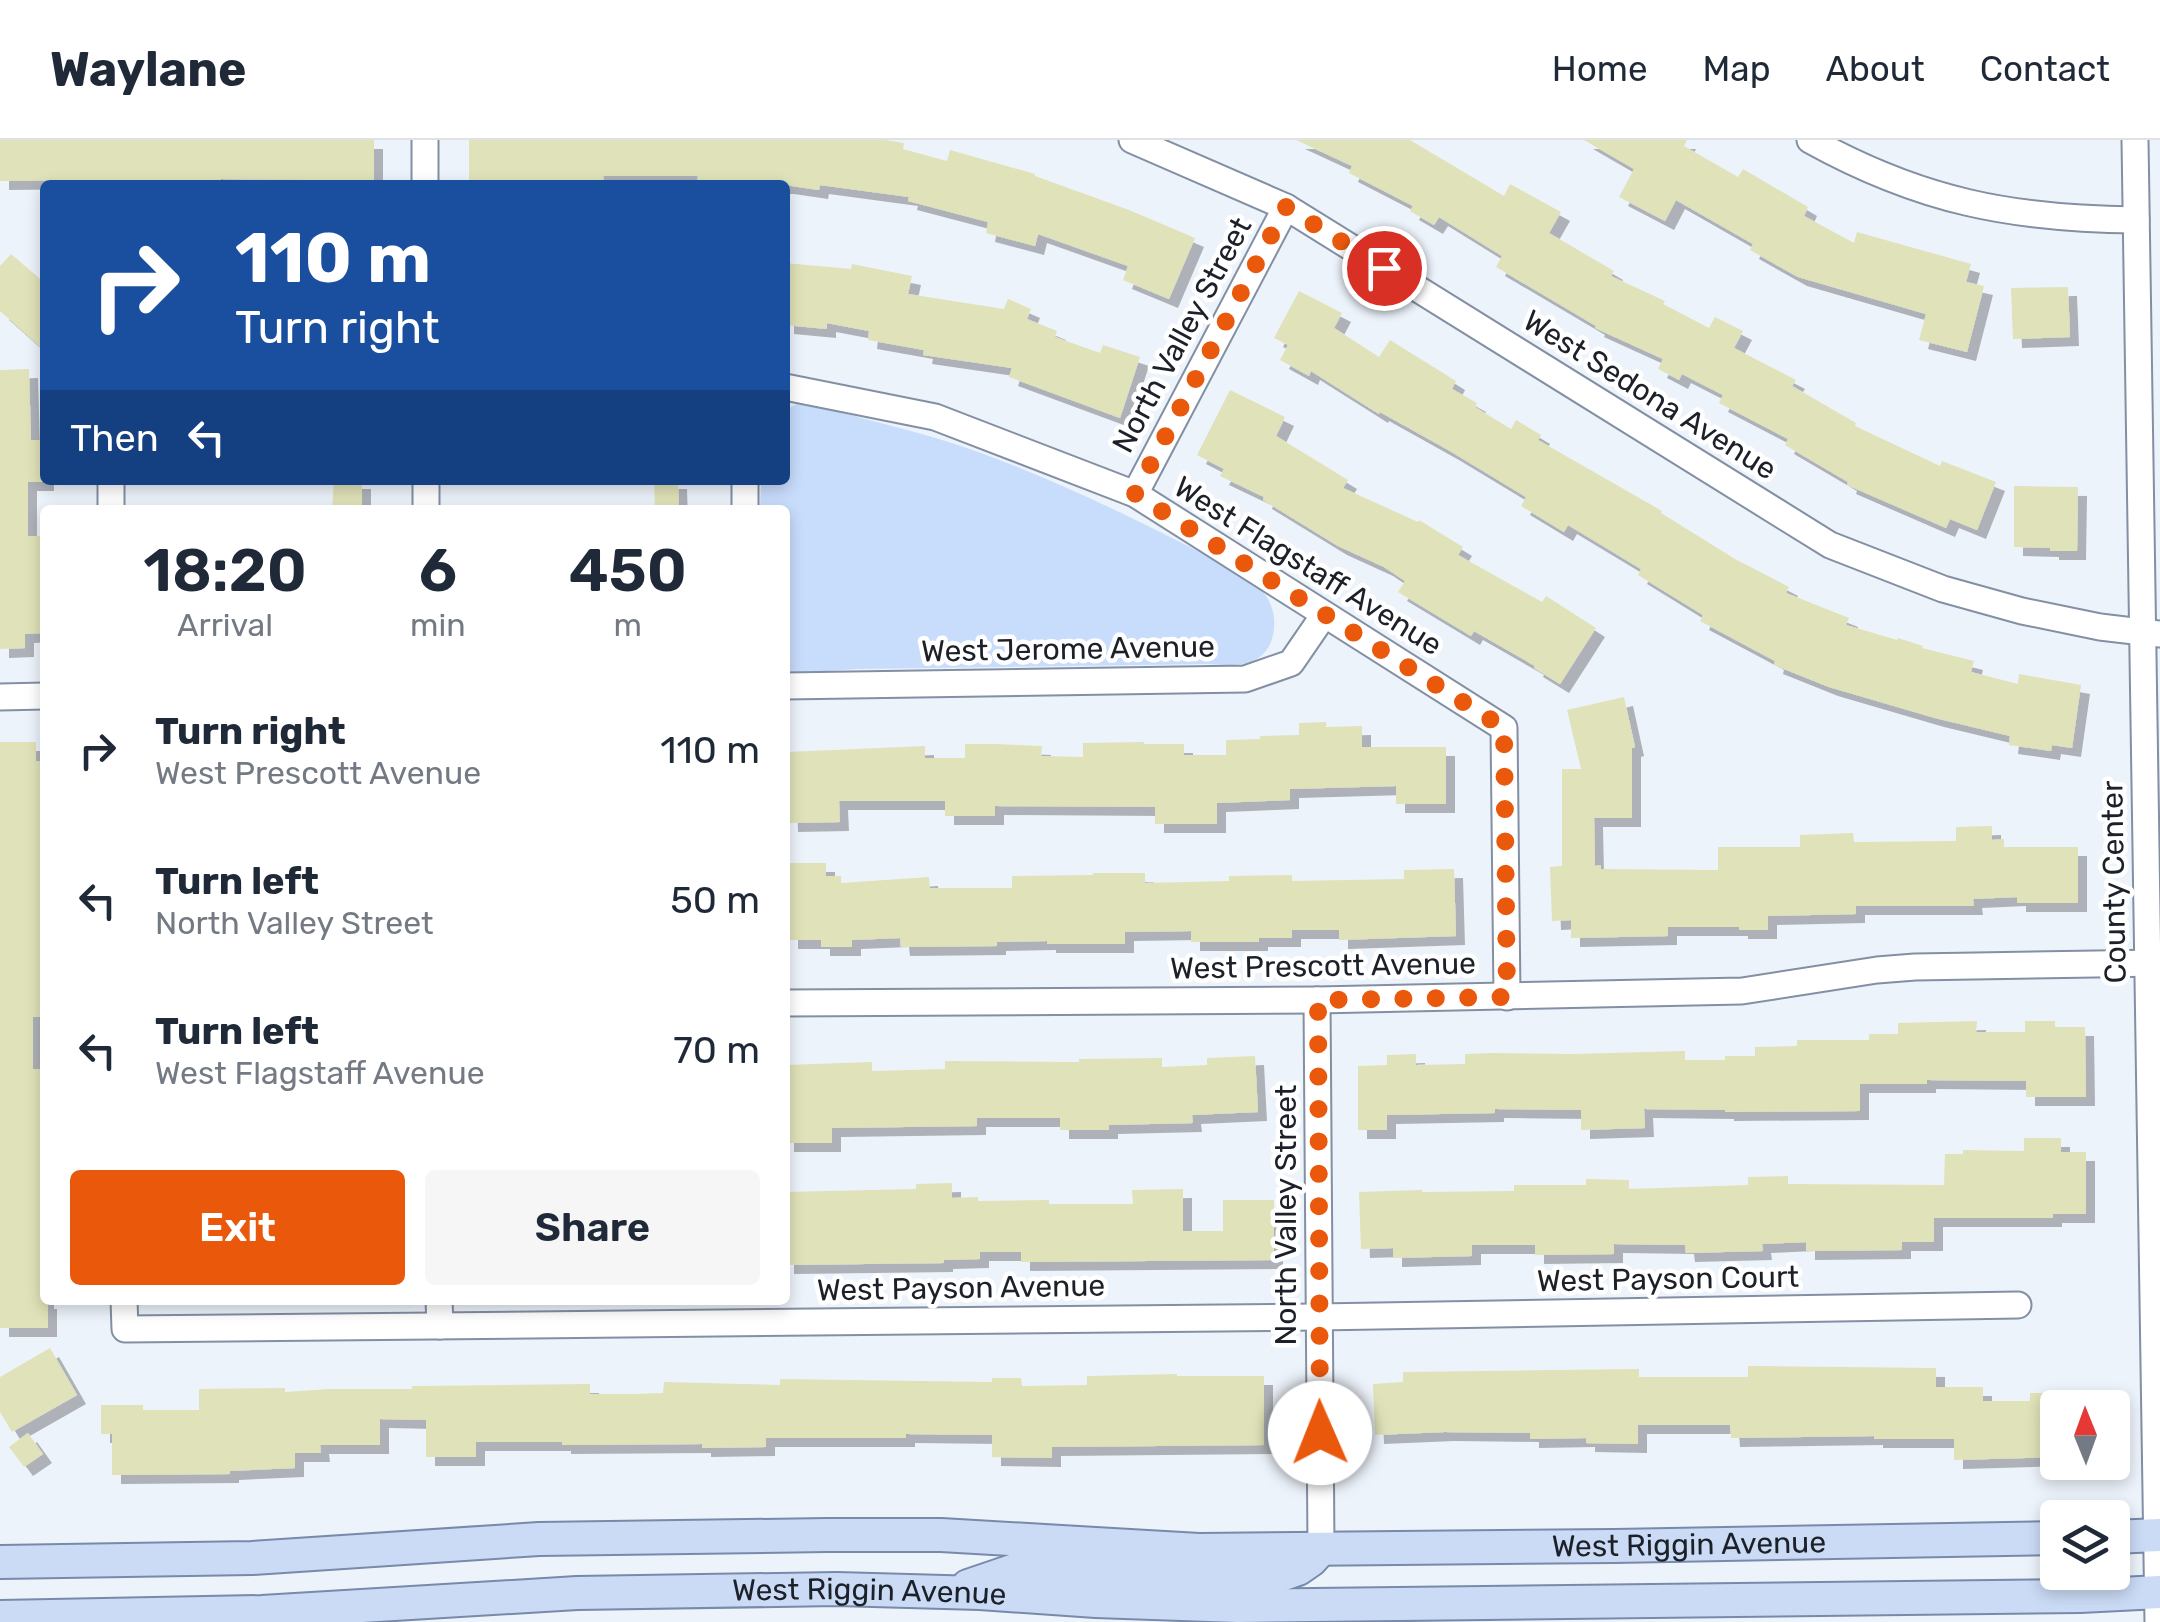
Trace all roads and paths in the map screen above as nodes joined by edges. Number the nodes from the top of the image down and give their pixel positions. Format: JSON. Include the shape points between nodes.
{"nodes":[{"id":1,"x":425,"y":140,"type":"edge"},
{"id":2,"x":1132,"y":140,"type":"edge"},
{"id":3,"x":1810,"y":140,"type":"edge"},
{"id":4,"x":2136,"y":140,"type":"edge"},
{"id":5,"x":425,"y":180,"type":"edge"},
{"id":6,"x":1286,"y":207,"type":"junction"},
{"id":7,"x":2136,"y":220,"type":"junction"},
{"id":8,"x":790,"y":388,"type":"edge"},
{"id":9,"x":1135,"y":494,"type":"junction"},
{"id":10,"x":1324,"y":615,"type":"junction"},
{"id":11,"x":2151,"y":634,"type":"edge"},
{"id":12,"x":790,"y":686,"type":"edge"},
{"id":13,"x":40,"y":696,"type":"edge"},
{"id":14,"x":0,"y":697,"type":"edge"},
{"id":15,"x":2154,"y":963,"type":"edge"},
{"id":16,"x":1507,"y":997,"type":"junction"},
{"id":17,"x":1318,"y":1000,"type":"junction"},
{"id":18,"x":790,"y":1003,"type":"edge"},
{"id":19,"x":124,"y":1305,"type":"edge"},
{"id":20,"x":439,"y":1305,"type":"edge"},
{"id":21,"x":2018,"y":1305,"type":"dead end"},
{"id":22,"x":1318,"y":1317,"type":"junction"},
{"id":23,"x":440,"y":1326,"type":"junction"},
{"id":24,"x":2158,"y":1535,"type":"edge"},
{"id":25,"x":2130,"y":1536,"type":"edge"},
{"id":26,"x":2040,"y":1538,"type":"edge"},
{"id":27,"x":1321,"y":1549,"type":"junction"},
{"id":28,"x":0,"y":1562,"type":"edge"},
{"id":29,"x":952,"y":1592,"type":"junction"},
{"id":30,"x":2158,"y":1602,"type":"edge"},
{"id":31,"x":0,"y":1617,"type":"edge"}],
"edges":[{"from":1,"to":5,"type":"street"},
{"from":2,"to":6,"type":"street","name":"West Sedona Avenue"},
{"from":3,"to":7,"type":"street","via":[[1905,184],[1971,205],[2068,219]]},
{"from":4,"to":7,"type":"street","name":"County Center"},
{"from":6,"to":9,"type":"street","name":"North Valley Street"},
{"from":6,"to":11,"type":"street","name":"West Sedona Avenue","via":[[1830,545],[1974,598]]},
{"from":7,"to":11,"type":"street","name":"County Center"},
{"from":8,"to":9,"type":"street","name":"West Flagstaff Avenue","via":[[935,417]]},
{"from":9,"to":10,"type":"street","name":"West Flagstaff Avenue"},
{"from":10,"to":12,"type":"street","name":"West Jerome Avenue","via":[[1291,663],[1245,679]]},
{"from":10,"to":16,"type":"street","name":"West Flagstaff Avenue","via":[[1504,728]]},
{"from":11,"to":15,"type":"street","name":"County Center"},
{"from":13,"to":14,"type":"street"},
{"from":15,"to":16,"type":"street","name":"West Prescott Avenue","via":[[1930,966],[1742,992]]},
{"from":15,"to":24,"type":"street","name":"County Center"},
{"from":16,"to":17,"type":"street","name":"West Prescott Avenue"},
{"from":17,"to":18,"type":"street","name":"West Prescott Avenue"},
{"from":17,"to":22,"type":"street","name":"North Valley Street"},
{"from":19,"to":23,"type":"street","name":"West Payson Avenue","via":[[125,1329]]},
{"from":20,"to":23,"type":"street"},
{"from":21,"to":22,"type":"street","name":"West Payson Court"},
{"from":22,"to":23,"type":"street","name":"West Payson Avenue"},
{"from":22,"to":27,"type":"street","name":"North Valley Street"},
{"from":24,"to":25,"type":"main road"},
{"from":24,"to":30,"type":"street","name":"County Center"},
{"from":26,"to":27,"type":"main road","name":"West Riggin Avenue"},
{"from":27,"to":28,"type":"main road","name":"West Riggin Avenue","via":[[827,1535],[538,1539],[252,1558]]},
{"from":27,"to":29,"type":"main road","via":[[1305,1565],[1278,1576],[1021,1568]]},
{"from":29,"to":30,"type":"main road","name":"West Riggin Avenue","via":[[1238,1606],[2080,1596]]},
{"from":29,"to":31,"type":"main road","name":"West Riggin Avenue","via":[[577,1593],[262,1612]]}]}
